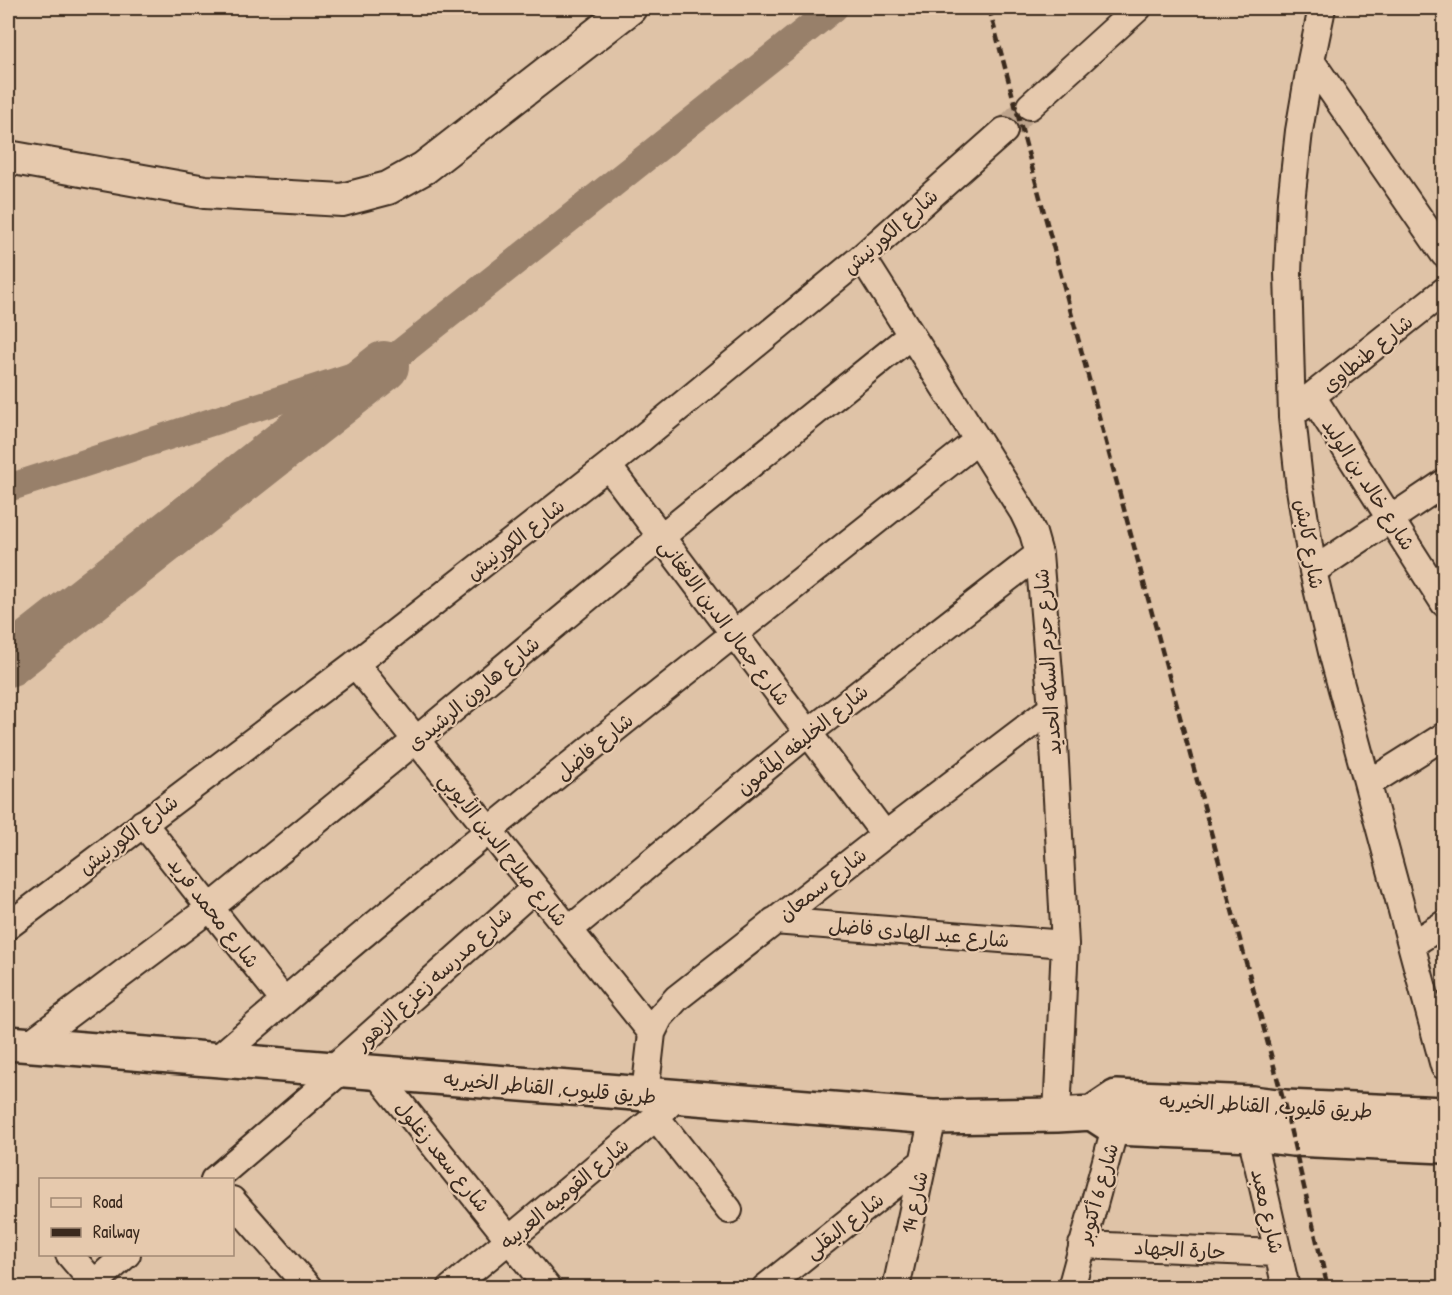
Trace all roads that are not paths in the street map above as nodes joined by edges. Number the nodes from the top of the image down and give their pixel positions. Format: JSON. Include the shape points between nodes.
{"nodes":[{"id":1,"x":630,"y":8,"type":"edge"},
{"id":2,"x":1138,"y":8,"type":"edge"},
{"id":3,"x":1322,"y":8,"type":"edge"},
{"id":4,"x":1311,"y":61,"type":"junction"},
{"id":5,"x":1030,"y":106,"type":"tunnel mouth"},
{"id":6,"x":1004,"y":131,"type":"tunnel mouth"},
{"id":7,"x":8,"y":157,"type":"edge"},
{"id":8,"x":1444,"y":254,"type":"edge"},
{"id":9,"x":862,"y":257,"type":"junction"},
{"id":10,"x":1444,"y":291,"type":"edge"},
{"id":11,"x":911,"y":335,"type":"junction"},
{"id":12,"x":1312,"y":396,"type":"junction"},
{"id":13,"x":1292,"y":417,"type":"junction"},
{"id":14,"x":978,"y":440,"type":"junction"},
{"id":15,"x":608,"y":466,"type":"junction"},
{"id":16,"x":1444,"y":483,"type":"edge"},
{"id":17,"x":1391,"y":519,"type":"junction"},
{"id":18,"x":661,"y":537,"type":"junction"},
{"id":19,"x":1039,"y":554,"type":"junction"},
{"id":20,"x":1313,"y":572,"type":"junction"},
{"id":21,"x":1444,"y":603,"type":"edge"},
{"id":22,"x":734,"y":634,"type":"junction"},
{"id":23,"x":355,"y":664,"type":"junction"},
{"id":24,"x":1052,"y":708,"type":"junction"},
{"id":25,"x":808,"y":733,"type":"junction"},
{"id":26,"x":1444,"y":736,"type":"edge"},
{"id":27,"x":416,"y":740,"type":"junction"},
{"id":28,"x":1368,"y":784,"type":"junction"},
{"id":29,"x":143,"y":823,"type":"junction"},
{"id":30,"x":488,"y":830,"type":"junction"},
{"id":31,"x":885,"y":835,"type":"junction"},
{"id":32,"x":535,"y":888,"type":"junction"},
{"id":33,"x":210,"y":908,"type":"junction"},
{"id":34,"x":774,"y":921,"type":"junction"},
{"id":35,"x":1444,"y":924,"type":"edge"},
{"id":36,"x":8,"y":926,"type":"edge"},
{"id":37,"x":569,"y":930,"type":"junction"},
{"id":38,"x":1065,"y":944,"type":"junction"},
{"id":39,"x":1412,"y":944,"type":"junction"},
{"id":40,"x":284,"y":1001,"type":"junction"},
{"id":41,"x":1440,"y":1032,"type":"edge"},
{"id":42,"x":652,"y":1033,"type":"junction"},
{"id":43,"x":18,"y":1043,"type":"edge"},
{"id":44,"x":216,"y":1060,"type":"junction"},
{"id":45,"x":1444,"y":1066,"type":"edge"},
{"id":46,"x":337,"y":1070,"type":"junction"},
{"id":47,"x":376,"y":1073,"type":"junction"},
{"id":48,"x":659,"y":1103,"type":"junction"},
{"id":49,"x":1108,"y":1113,"type":"junction"},
{"id":50,"x":1444,"y":1114,"type":"edge"},
{"id":51,"x":1057,"y":1115,"type":"junction"},
{"id":52,"x":933,"y":1117,"type":"junction"},
{"id":53,"x":1251,"y":1134,"type":"junction"},
{"id":54,"x":1444,"y":1146,"type":"edge"},
{"id":55,"x":923,"y":1162,"type":"junction"},
{"id":56,"x":216,"y":1178,"type":"edge"},
{"id":57,"x":234,"y":1202,"type":"edge"},
{"id":58,"x":729,"y":1210,"type":"dead end"},
{"id":59,"x":509,"y":1239,"type":"junction"},
{"id":60,"x":1082,"y":1245,"type":"junction"},
{"id":61,"x":1278,"y":1254,"type":"junction"},
{"id":62,"x":71,"y":1256,"type":"edge"},
{"id":63,"x":125,"y":1256,"type":"edge"},
{"id":64,"x":94,"y":1286,"type":"edge"},
{"id":65,"x":309,"y":1287,"type":"edge"},
{"id":66,"x":451,"y":1287,"type":"edge"},
{"id":67,"x":548,"y":1287,"type":"edge"},
{"id":68,"x":765,"y":1287,"type":"edge"},
{"id":69,"x":896,"y":1287,"type":"edge"},
{"id":70,"x":1071,"y":1287,"type":"edge"},
{"id":71,"x":1286,"y":1287,"type":"edge"}],
"edges":[{"from":1,"to":7,"type":"street","via":[[424,168],[388,188],[342,200],[205,192]]},
{"from":2,"to":5,"type":"street"},
{"from":3,"to":4,"type":"street","name":"شارع كابش"},
{"from":4,"to":8,"type":"street"},
{"from":4,"to":13,"type":"street","name":"شارع كابش","via":[[1299,131],[1288,273]]},
{"from":6,"to":9,"type":"street","name":"شارع الكورنيش"},
{"from":9,"to":11,"type":"street","name":"شارع حرم السكه الحديد"},
{"from":9,"to":15,"type":"street","name":"شارع الكورنيش"},
{"from":10,"to":12,"type":"street","name":"شارع طنطاوى"},
{"from":11,"to":14,"type":"street","name":"شارع حرم السكه الحديد"},
{"from":11,"to":18,"type":"street","name":"شارع هارون الرشيدى"},
{"from":12,"to":13,"type":"street","name":"شارع طنطاوى"},
{"from":12,"to":17,"type":"street","name":"شارع خالد بن الوليد"},
{"from":13,"to":20,"type":"street","name":"شارع كابش"},
{"from":14,"to":19,"type":"street","name":"شارع حرم السكه الحديد","via":[[1023,512]]},
{"from":14,"to":22,"type":"street","name":"شارع فاضل"},
{"from":15,"to":18,"type":"street","name":"شارع جمال الدين الافغانى"},
{"from":15,"to":23,"type":"street","name":"شارع الكورنيش"},
{"from":16,"to":17,"type":"street"},
{"from":17,"to":20,"type":"street"},
{"from":17,"to":21,"type":"street","name":"شارع خالد بن الوليد"},
{"from":18,"to":22,"type":"street","name":"شارع جمال الدين الافغانى"},
{"from":18,"to":27,"type":"street","name":"شارع هارون الرشيدى"},
{"from":19,"to":24,"type":"street","name":"شارع حرم السكه الحديد"},
{"from":19,"to":25,"type":"street","name":"شارع الخليفه المأمون"},
{"from":20,"to":28,"type":"street","name":"شارع كابش"},
{"from":22,"to":25,"type":"street","name":"شارع جمال الدين الافغانى"},
{"from":22,"to":30,"type":"street","name":"شارع فاضل"},
{"from":23,"to":27,"type":"street","name":"شارع صلاح الدين الأيوبي"},
{"from":23,"to":29,"type":"street","name":"شارع الكورنيش"},
{"from":24,"to":31,"type":"street","name":"شارع سمعان"},
{"from":24,"to":38,"type":"street","name":"شارع حرم السكه الحديد"},
{"from":25,"to":31,"type":"street","name":"شارع جمال الدين الافغانى"},
{"from":25,"to":37,"type":"street","name":"شارع الخليفه المأمون"},
{"from":26,"to":28,"type":"street"},
{"from":27,"to":30,"type":"street","name":"شارع صلاح الدين الأيوبي"},
{"from":27,"to":33,"type":"street","name":"شارع هارون الرشيدى"},
{"from":28,"to":39,"type":"street","name":"شارع كابش"},
{"from":29,"to":33,"type":"street","name":"شارع محمد فريد"},
{"from":29,"to":36,"type":"street","name":"شارع الكورنيش"},
{"from":30,"to":32,"type":"street","name":"شارع صلاح الدين الأيوبي"},
{"from":30,"to":40,"type":"street","name":"شارع فاضل"},
{"from":31,"to":34,"type":"street","name":"شارع سمعان"},
{"from":32,"to":37,"type":"street","name":"شارع صلاح الدين الأيوبي"},
{"from":32,"to":46,"type":"street","name":"شارع مدرسه زعزع الزهور"},
{"from":33,"to":40,"type":"street","name":"شارع محمد فريد"},
{"from":33,"to":43,"type":"street","name":"شارع هارون الرشيدى"},
{"from":34,"to":38,"type":"street","name":"شارع عبد الهادى فاضل"},
{"from":34,"to":42,"type":"street","name":"شارع سمعان","via":[[678,998],[660,1017]]},
{"from":35,"to":39,"type":"street"},
{"from":37,"to":42,"type":"street","name":"شارع صلاح الدين الأيوبي"},
{"from":38,"to":51,"type":"street","name":"شارع حرم السكه الحديد"},
{"from":39,"to":41,"type":"street","name":"شارع كابش"},
{"from":40,"to":44,"type":"street","name":"شارع فاضل"},
{"from":41,"to":45,"type":"street","name":"شارع كابش"},
{"from":42,"to":48,"type":"street","name":"شارع سمعان"},
{"from":43,"to":44,"type":"main road","name":"طريق قليوب, القناطر الخيريه"},
{"from":44,"to":46,"type":"main road","name":"طريق قليوب, القناطر الخيريه"},
{"from":46,"to":47,"type":"main road","name":"طريق قليوب, القناطر الخيريه"},
{"from":46,"to":56,"type":"street","name":"شارع مدرسه زعزع الزهور"},
{"from":47,"to":48,"type":"main road","name":"طريق قليوب, القناطر الخيريه"},
{"from":47,"to":59,"type":"street","name":"شارع سعد زغلول"},
{"from":48,"to":52,"type":"main road","name":"طريق قليوب, القناطر الخيريه"},
{"from":48,"to":58,"type":"street"},
{"from":48,"to":59,"type":"street","name":"شارع القوميه العربيه"},
{"from":49,"to":50,"type":"main road","name":"طريق قليوب, القناطر الخيريه","via":[[1252,1103]]},
{"from":49,"to":51,"type":"main road","name":"طريق قليوب, القناطر الخيريه"},
{"from":49,"to":53,"type":"main road","name":"طريق قليوب, القناطر الخيريه"},
{"from":49,"to":60,"type":"street","name":"شارع 6 أكتوبر"},
{"from":51,"to":52,"type":"main road","name":"طريق قليوب, القناطر الخيريه"},
{"from":52,"to":55,"type":"street","name":"شارع 14"},
{"from":53,"to":54,"type":"main road","name":"طريق قليوب, القناطر الخيريه"},
{"from":53,"to":61,"type":"street","name":"شارع معبد"},
{"from":55,"to":68,"type":"street","name":"شارع البقلى"},
{"from":55,"to":69,"type":"street","name":"شارع 14"},
{"from":57,"to":65,"type":"street"},
{"from":59,"to":66,"type":"street","name":"شارع القوميه العربيه"},
{"from":59,"to":67,"type":"street","name":"شارع سعد زغلول"},
{"from":60,"to":61,"type":"street","name":"حارة الجهاد"},
{"from":60,"to":70,"type":"street","name":"شارع 6 أكتوبر"},
{"from":61,"to":71,"type":"street","name":"شارع معبد"},
{"from":62,"to":64,"type":"street"},
{"from":63,"to":64,"type":"street"}]}
